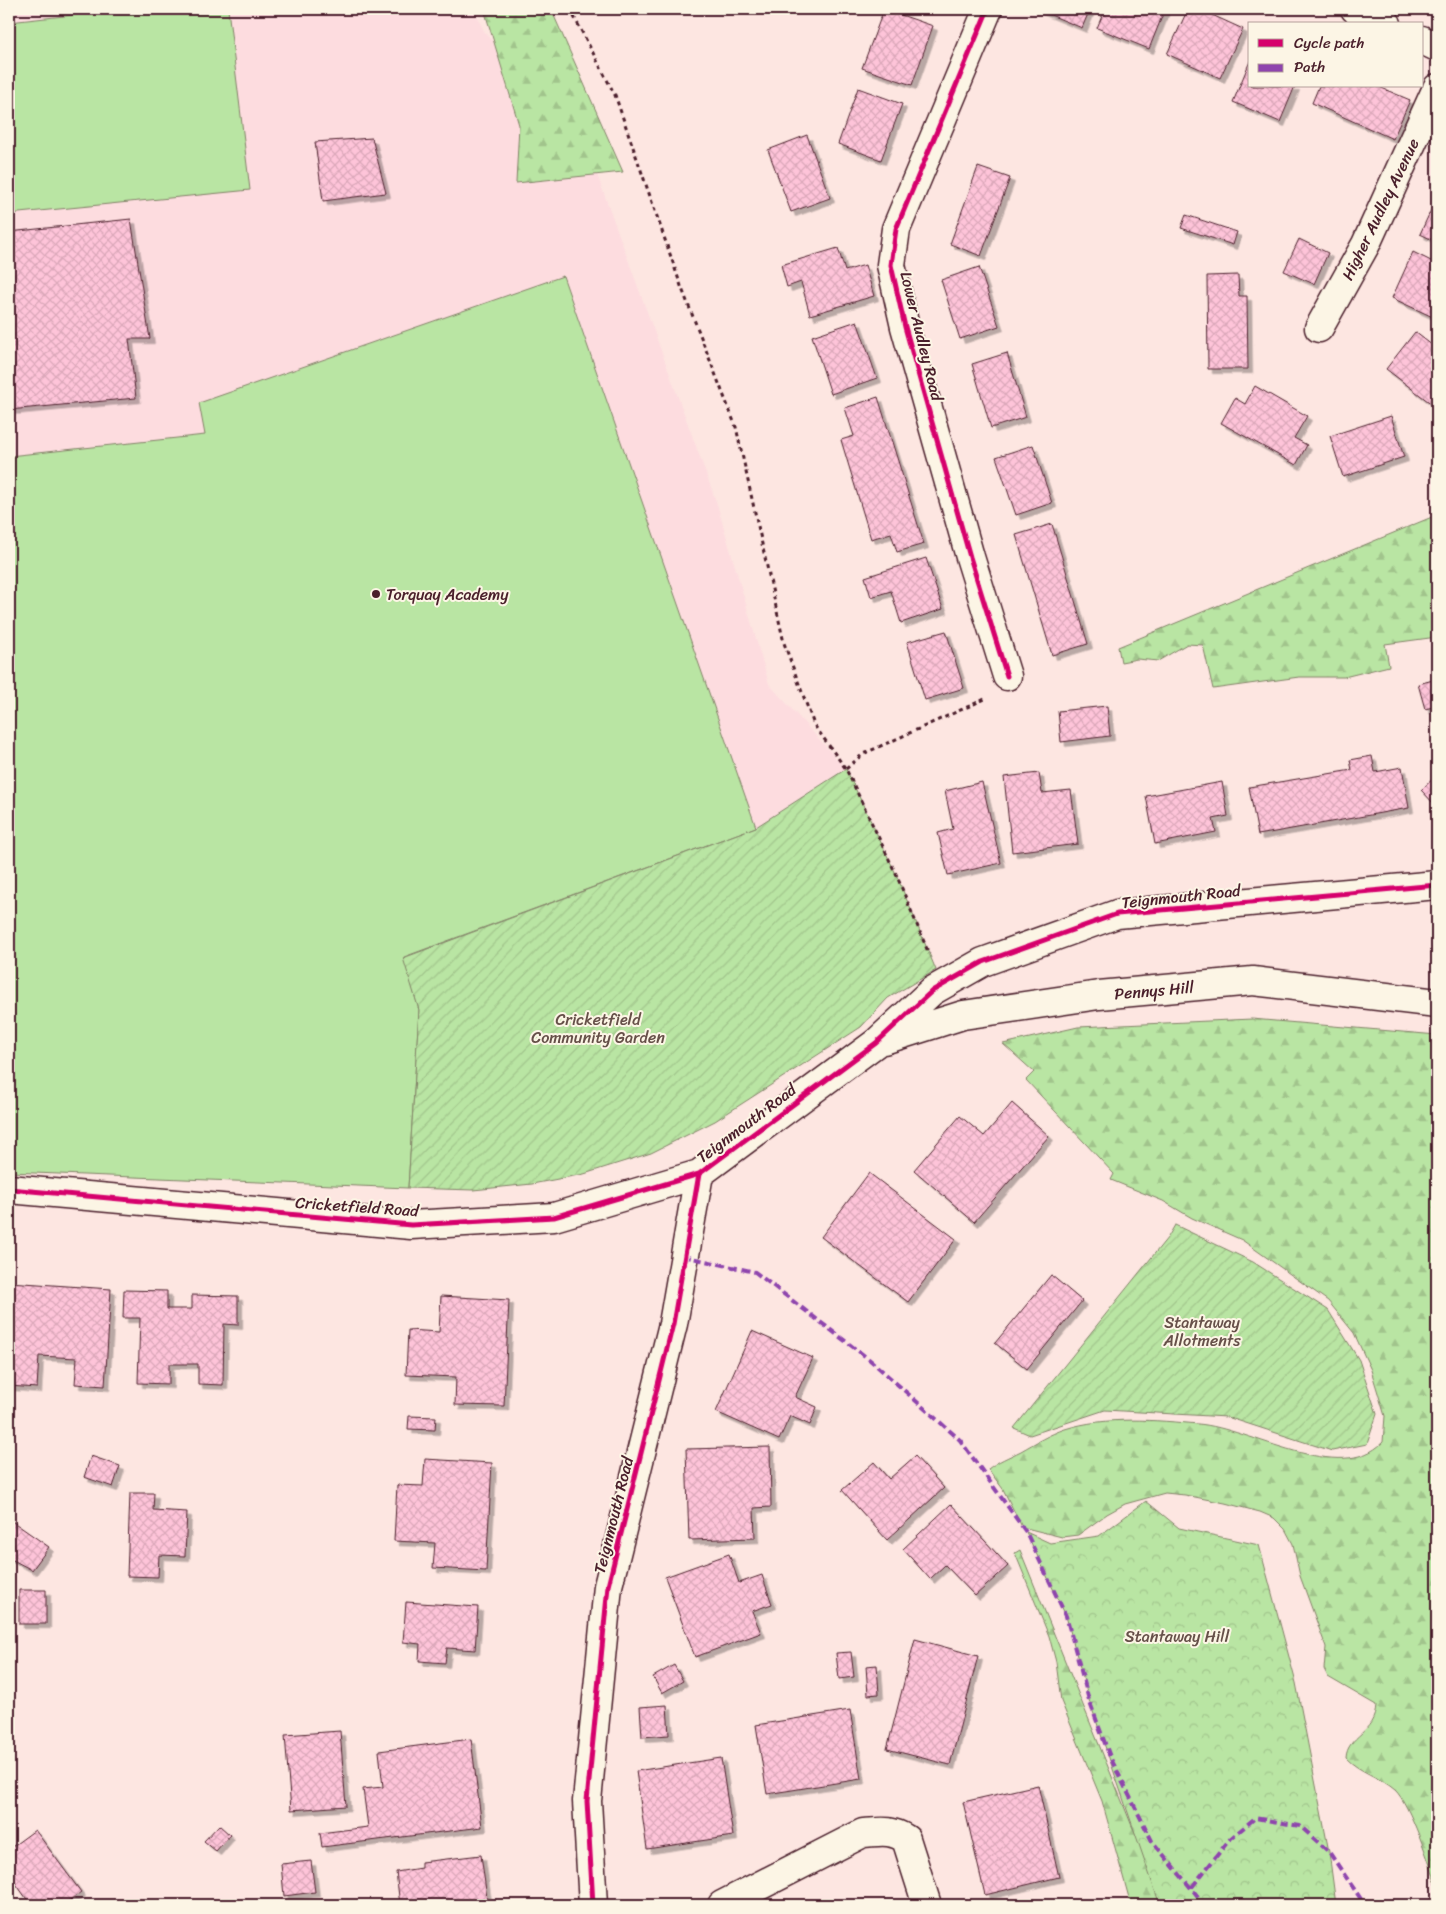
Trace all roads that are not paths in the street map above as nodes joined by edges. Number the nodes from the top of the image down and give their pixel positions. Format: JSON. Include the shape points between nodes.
{"nodes":[{"id":1,"x":988,"y":9,"type":"edge"},
{"id":2,"x":1355,"y":9,"type":"edge"},
{"id":3,"x":1383,"y":22,"type":"edge"},
{"id":4,"x":1424,"y":41,"type":"edge"},
{"id":5,"x":1437,"y":47,"type":"edge"},
{"id":6,"x":1437,"y":88,"type":"edge"},
{"id":7,"x":1319,"y":328,"type":"dead end"},
{"id":8,"x":1007,"y":676,"type":"road end"},
{"id":9,"x":1437,"y":884,"type":"edge"},
{"id":10,"x":1437,"y":1003,"type":"edge"},
{"id":11,"x":876,"y":1043,"type":"junction"},
{"id":12,"x":699,"y":1174,"type":"junction"},
{"id":13,"x":9,"y":1189,"type":"edge"},
{"id":14,"x":593,"y":1905,"type":"edge"},
{"id":15,"x":722,"y":1905,"type":"edge"},
{"id":16,"x":928,"y":1905,"type":"edge"}],
"edges":[{"from":1,"to":8,"type":"street","name":"Lower Audley Road","via":[[896,229],[891,265],[936,440]]},
{"from":2,"to":3,"type":"street"},
{"from":4,"to":5,"type":"street"},
{"from":6,"to":7,"type":"street","name":"Higher Audley Avenue","via":[[1366,244]]},
{"from":9,"to":11,"type":"street","name":"Teignmouth Road","via":[[1117,914],[983,962],[932,991]]},
{"from":10,"to":11,"type":"street","name":"Pennys Hill","via":[[1253,981],[1099,995],[963,1015]]},
{"from":11,"to":12,"type":"street","name":"Teignmouth Road"},
{"from":12,"to":13,"type":"street","name":"Cricketfield Road","via":[[554,1217],[411,1224]]},
{"from":12,"to":14,"type":"street","name":"Teignmouth Road","via":[[673,1324],[608,1586],[587,1801]]},
{"from":15,"to":16,"type":"street","via":[[863,1834],[883,1832],[894,1832],[906,1839]]}]}
